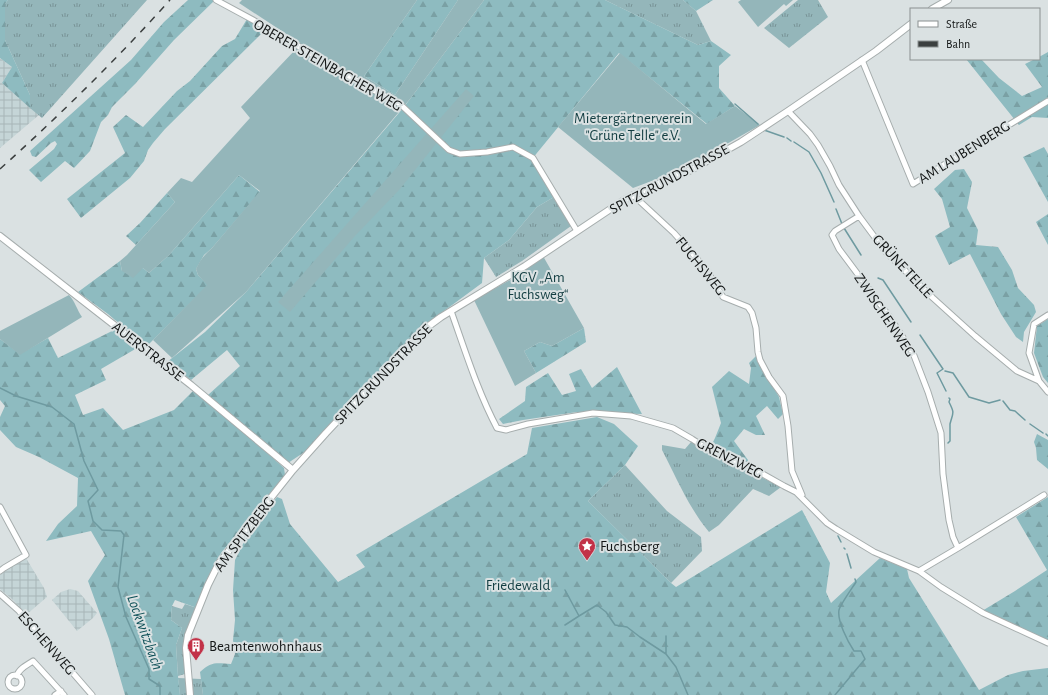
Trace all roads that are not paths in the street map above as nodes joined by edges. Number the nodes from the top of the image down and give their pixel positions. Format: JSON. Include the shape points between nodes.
{"nodes":[{"id":1,"x":216,"y":0,"type":"edge"},
{"id":2,"x":948,"y":0,"type":"edge"},
{"id":3,"x":942,"y":2,"type":"edge"},
{"id":4,"x":933,"y":8,"type":"edge"},
{"id":5,"x":910,"y":25,"type":"edge"},
{"id":6,"x":862,"y":60,"type":"junction"},
{"id":7,"x":1048,"y":101,"type":"edge"},
{"id":8,"x":788,"y":111,"type":"junction"},
{"id":9,"x":633,"y":195,"type":"junction"},
{"id":10,"x":859,"y":216,"type":"junction"},
{"id":11,"x":577,"y":231,"type":"junction"},
{"id":12,"x":0,"y":236,"type":"edge"},
{"id":13,"x":450,"y":311,"type":"junction"},
{"id":14,"x":1048,"y":316,"type":"edge"},
{"id":15,"x":1040,"y":382,"type":"junction"},
{"id":16,"x":1048,"y":392,"type":"edge"},
{"id":17,"x":293,"y":470,"type":"junction"},
{"id":18,"x":1044,"y":495,"type":"dead end"},
{"id":19,"x":803,"y":497,"type":"junction"},
{"id":20,"x":0,"y":507,"type":"edge"},
{"id":21,"x":958,"y":548,"type":"junction"},
{"id":22,"x":0,"y":571,"type":"edge"},
{"id":23,"x":919,"y":571,"type":"junction"},
{"id":24,"x":0,"y":594,"type":"edge"},
{"id":25,"x":1048,"y":643,"type":"edge"},
{"id":26,"x":17,"y":676,"type":"dead end"},
{"id":27,"x":62,"y":693,"type":"edge"},
{"id":28,"x":55,"y":695,"type":"edge"},
{"id":29,"x":92,"y":695,"type":"edge"},
{"id":30,"x":190,"y":695,"type":"edge"}],
"edges":[{"from":1,"to":11,"type":"street","name":"OBERER STEINBACHER WEG","via":[[400,104],[450,150],[460,154],[514,147],[533,158]]},
{"from":2,"to":3,"type":"street"},
{"from":3,"to":4,"type":"street"},
{"from":5,"to":6,"type":"street","name":"SPITZGRUNDSTRASSE"},
{"from":6,"to":7,"type":"street","name":"AM LAUBENBERG","via":[[913,184]]},
{"from":6,"to":8,"type":"street","name":"SPITZGRUNDSTRASSE"},
{"from":8,"to":9,"type":"street","name":"SPITZGRUNDSTRASSE","via":[[710,160]]},
{"from":8,"to":10,"type":"street","name":"GRÜNE TELLE","via":[[818,145]]},
{"from":9,"to":11,"type":"street","name":"SPITZGRUNDSTRASSE"},
{"from":9,"to":19,"type":"street","name":"FUCHSWEG","via":[[674,233],[706,269],[723,297],[748,307],[752,314],[760,360],[783,396],[792,471]]},
{"from":10,"to":15,"type":"street","name":"GRÜNE TELLE","via":[[885,251],[933,298],[1017,372]]},
{"from":10,"to":21,"type":"street","name":"ZWISCHENWEG","via":[[832,235],[913,353],[941,433],[948,520]]},
{"from":11,"to":13,"type":"street","name":"SPITZGRUNDSTRASSE"},
{"from":12,"to":17,"type":"street","name":"AUERSTRASSE","via":[[185,380]]},
{"from":13,"to":17,"type":"street","name":"SPITZGRUNDSTRASSE","via":[[413,340]]},
{"from":13,"to":19,"type":"street","name":"GRENZWEG","via":[[486,408],[497,428],[506,430],[593,413],[631,416],[673,428],[709,450],[738,464],[748,465]]},
{"from":14,"to":15,"type":"street","via":[[1034,324],[1029,353]]},
{"from":15,"to":16,"type":"street","name":"GRÜNE TELLE"},
{"from":17,"to":30,"type":"street","name":"AM SPITZBERG","via":[[219,563],[208,585],[188,635],[186,648]]},
{"from":18,"to":21,"type":"street"},
{"from":19,"to":23,"type":"street","name":"GRENZWEG","via":[[836,529],[874,552]]},
{"from":20,"to":22,"type":"street","via":[[26,555]]},
{"from":21,"to":23,"type":"street"},
{"from":23,"to":25,"type":"street","name":"GRENZWEG","via":[[983,613]]},
{"from":24,"to":29,"type":"street","name":"ESCHENWEG","via":[[19,611]]},
{"from":26,"to":27,"type":"street","via":[[19,671],[33,661]]},
{"from":27,"to":28,"type":"street"}]}
